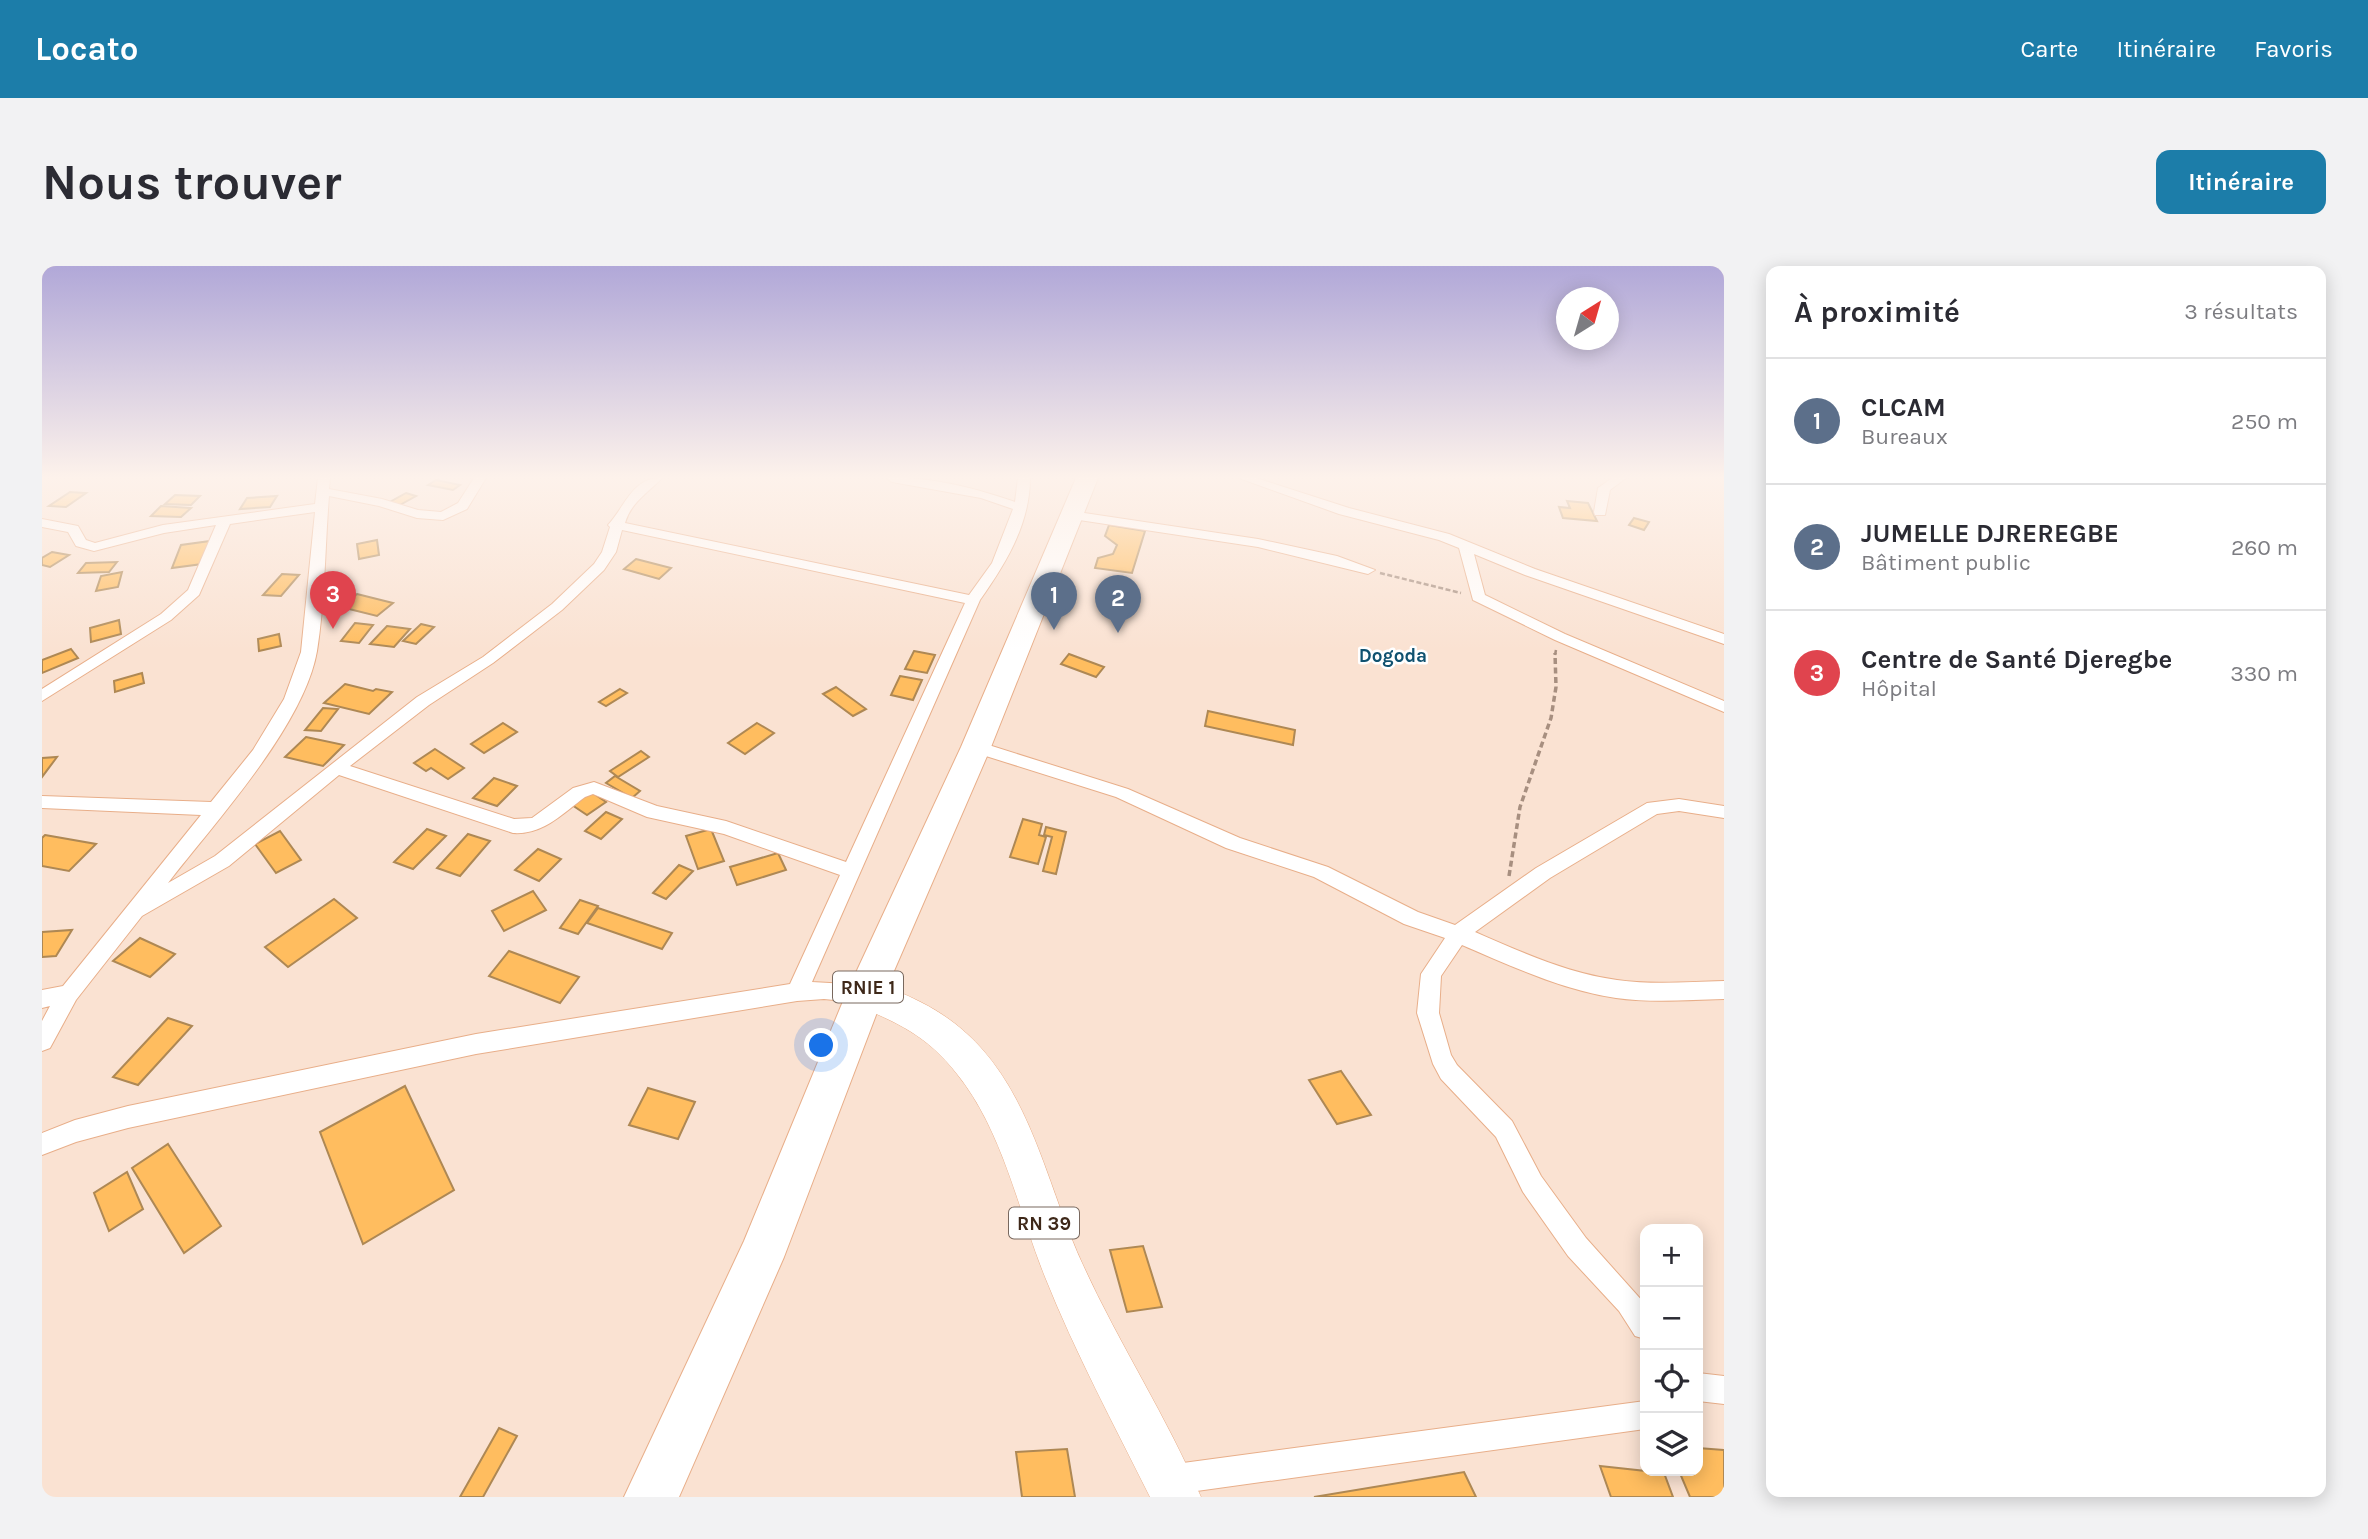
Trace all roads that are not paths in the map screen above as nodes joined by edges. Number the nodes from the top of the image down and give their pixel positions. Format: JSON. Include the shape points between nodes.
{"nodes":[{"id":1,"x":77,"y":535,"type":"edge"},
{"id":2,"x":138,"y":535,"type":"edge"},
{"id":3,"x":218,"y":535,"type":"edge"},
{"id":4,"x":319,"y":535,"type":"edge"},
{"id":5,"x":612,"y":535,"type":"edge"},
{"id":6,"x":665,"y":535,"type":"edge"},
{"id":7,"x":1011,"y":535,"type":"edge"},
{"id":8,"x":1063,"y":535,"type":"edge"},
{"id":9,"x":1202,"y":535,"type":"edge"},
{"id":10,"x":1438,"y":535,"type":"edge"},
{"id":11,"x":1465,"y":546,"type":"junction"},
{"id":12,"x":1368,"y":570,"type":"road end"},
{"id":13,"x":973,"y":600,"type":"junction"},
{"id":14,"x":1724,"y":639,"type":"edge"},
{"id":15,"x":42,"y":696,"type":"edge"},
{"id":16,"x":1724,"y":706,"type":"edge"},
{"id":17,"x":976,"y":747,"type":"junction"},
{"id":18,"x":336,"y":768,"type":"junction"},
{"id":19,"x":42,"y":802,"type":"edge"},
{"id":20,"x":213,"y":809,"type":"junction"},
{"id":21,"x":1724,"y":812,"type":"edge"},
{"id":22,"x":851,"y":871,"type":"junction"},
{"id":23,"x":137,"y":910,"type":"junction"},
{"id":24,"x":1458,"y":934,"type":"junction"},
{"id":25,"x":1724,"y":990,"type":"edge"},
{"id":26,"x":797,"y":992,"type":"junction"},
{"id":27,"x":69,"y":994,"type":"junction"},
{"id":28,"x":865,"y":994,"type":"junction"},
{"id":29,"x":42,"y":999,"type":"edge"},
{"id":30,"x":42,"y":1041,"type":"edge"},
{"id":31,"x":42,"y":1144,"type":"edge"},
{"id":32,"x":1640,"y":1319,"type":"edge"},
{"id":33,"x":1703,"y":1388,"type":"edge"},
{"id":34,"x":1724,"y":1390,"type":"edge"},
{"id":35,"x":1640,"y":1416,"type":"edge"},
{"id":36,"x":1172,"y":1488,"type":"edge"},
{"id":37,"x":651,"y":1497,"type":"edge"}],
"edges":[{"from":1,"to":2,"type":"street","via":[[81,543],[94,547]]},
{"from":3,"to":15,"type":"street","via":[[187,600]]},
{"from":4,"to":20,"type":"street","via":[[309,652],[292,699],[259,754]]},
{"from":5,"to":18,"type":"street","via":[[604,560],[557,607]]},
{"from":6,"to":13,"type":"street"},
{"from":7,"to":13,"type":"street","via":[[999,563]]},
{"from":8,"to":17,"type":"highway","number":"RNIE 1"},
{"from":9,"to":12,"type":"street","via":[[1325,556]]},
{"from":10,"to":11,"type":"street"},
{"from":11,"to":14,"type":"street"},
{"from":11,"to":16,"type":"street","via":[[1478,597]]},
{"from":13,"to":22,"type":"street"},
{"from":17,"to":24,"type":"street","via":[[1122,793],[1233,843],[1321,872],[1411,918]]},
{"from":17,"to":28,"type":"highway","number":"RNIE 1"},
{"from":18,"to":22,"type":"street","via":[[513,826],[538,823],[579,792],[594,788],[653,812],[726,828]]},
{"from":18,"to":23,"type":"street","via":[[222,860]]},
{"from":19,"to":20,"type":"street"},
{"from":20,"to":23,"type":"street"},
{"from":21,"to":24,"type":"street","via":[[1679,805],[1653,808],[1544,873]]},
{"from":22,"to":26,"type":"street"},
{"from":23,"to":27,"type":"street"},
{"from":24,"to":25,"type":"street","via":[[1600,986],[1653,992]]},
{"from":24,"to":32,"type":"street","via":[[1431,974],[1428,1013],[1441,1056],[1449,1072],[1504,1129],[1532,1184],[1577,1247]]},
{"from":26,"to":28,"type":"street","via":[[824,989]]},
{"from":26,"to":31,"type":"street","via":[[385,1062],[128,1117]]},
{"from":27,"to":29,"type":"street"},
{"from":27,"to":30,"type":"street"},
{"from":28,"to":36,"type":"main road","number":"RN 39","via":[[910,1012],[944,1037],[975,1069],[1006,1118],[1067,1279]]},
{"from":28,"to":37,"type":"highway","number":"RNIE 1","via":[[761,1257]]},
{"from":33,"to":34,"type":"street"},
{"from":35,"to":36,"type":"street"}]}
